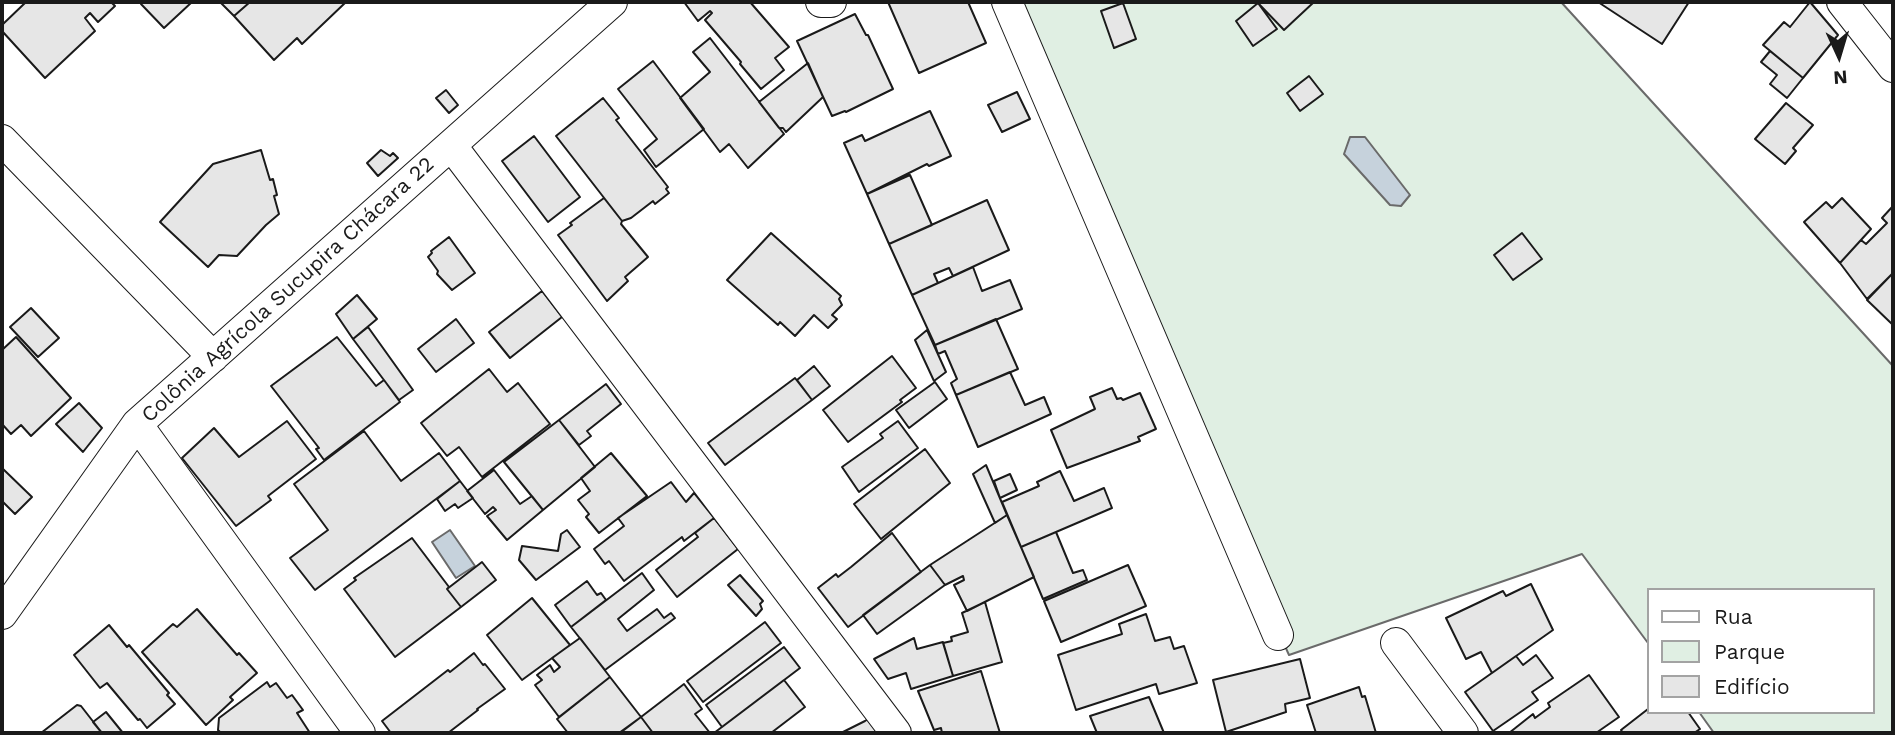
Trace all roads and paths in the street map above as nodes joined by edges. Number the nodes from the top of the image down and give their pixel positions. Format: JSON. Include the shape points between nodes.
{"nodes":[{"id":1,"x":612,"y":2,"type":"edge"},
{"id":2,"x":821,"y":2,"type":"edge"},
{"id":3,"x":831,"y":2,"type":"edge"},
{"id":4,"x":1007,"y":2,"type":"edge"},
{"id":5,"x":1842,"y":2,"type":"edge"},
{"id":6,"x":1893,"y":67,"type":"edge"},
{"id":7,"x":2,"y":140,"type":"edge"},
{"id":8,"x":451,"y":145,"type":"junction"},
{"id":9,"x":213,"y":357,"type":"junction"},
{"id":10,"x":137,"y":424,"type":"junction"},
{"id":11,"x":2,"y":614,"type":"edge"},
{"id":12,"x":1278,"y":635,"type":"dead end"},
{"id":13,"x":1396,"y":643,"type":"dead end"},
{"id":14,"x":360,"y":733,"type":"edge"},
{"id":15,"x":896,"y":733,"type":"edge"},
{"id":16,"x":1463,"y":733,"type":"edge"}],
"edges":[{"from":1,"to":8,"type":"street","name":"Colônia Agrícola Sucupira Chácara 22"},
{"from":2,"to":3,"type":"street"},
{"from":4,"to":12,"type":"street"},
{"from":5,"to":6,"type":"street"},
{"from":7,"to":9,"type":"street"},
{"from":8,"to":9,"type":"street","name":"Colônia Agrícola Sucupira Chácara 22"},
{"from":8,"to":15,"type":"street"},
{"from":9,"to":10,"type":"street","name":"Colônia Agrícola Sucupira Chácara 22"},
{"from":10,"to":11,"type":"street","name":"Colônia Agrícola Sucupira Chácara 22"},
{"from":10,"to":14,"type":"street"},
{"from":13,"to":16,"type":"street"}]}
